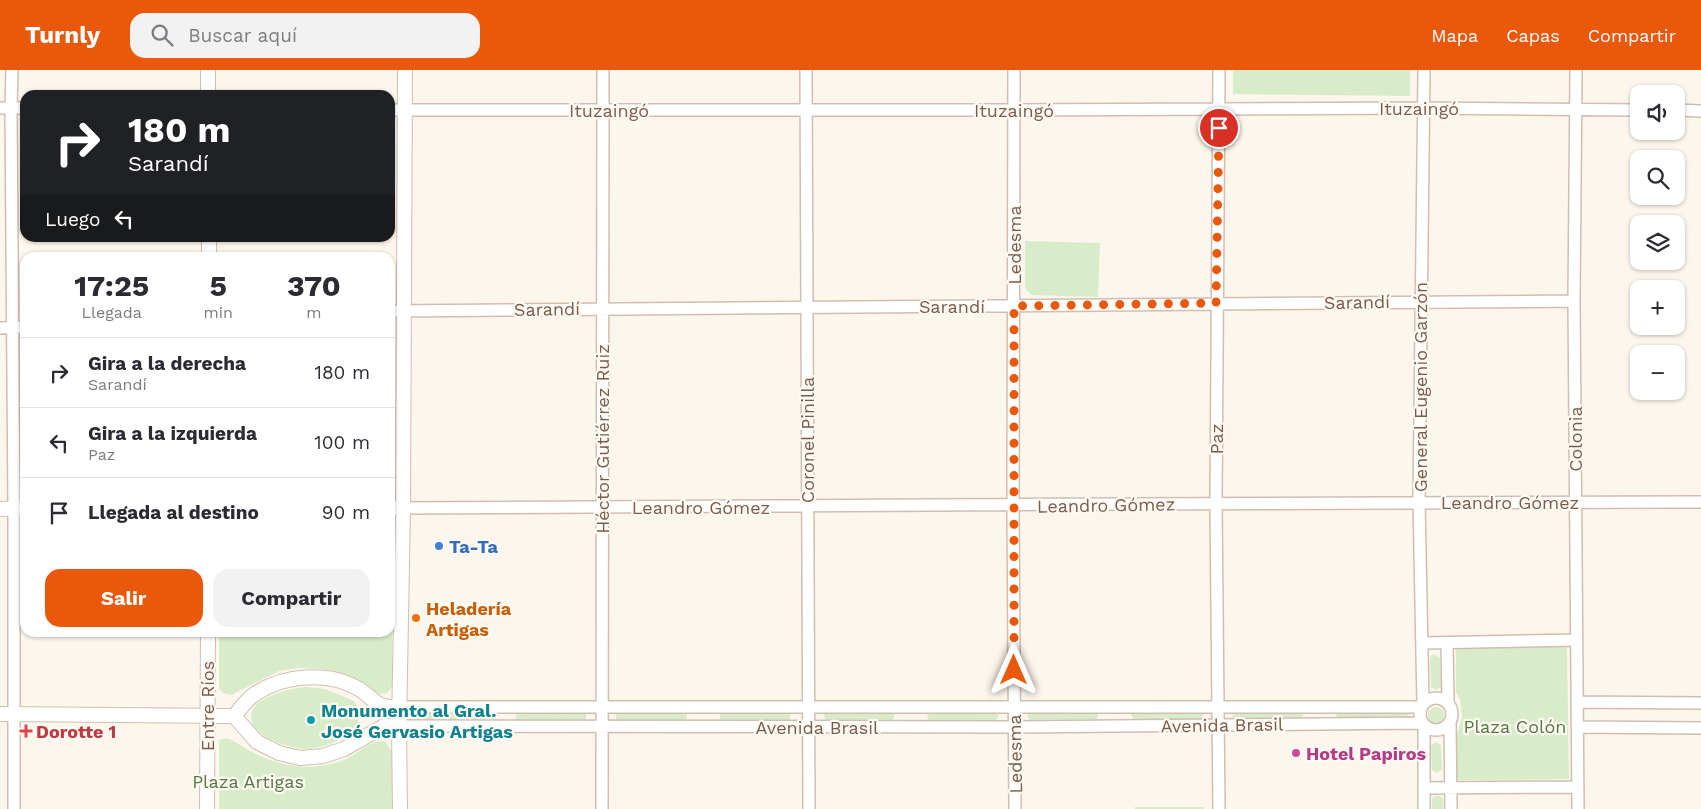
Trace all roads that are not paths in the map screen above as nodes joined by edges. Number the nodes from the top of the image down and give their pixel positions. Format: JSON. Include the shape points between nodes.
{"nodes":[{"id":1,"x":12,"y":70,"type":"edge"},
{"id":2,"x":208,"y":70,"type":"edge"},
{"id":3,"x":405,"y":70,"type":"edge"},
{"id":4,"x":603,"y":70,"type":"edge"},
{"id":5,"x":806,"y":70,"type":"edge"},
{"id":6,"x":1014,"y":70,"type":"edge"},
{"id":7,"x":1219,"y":70,"type":"edge"},
{"id":8,"x":1424,"y":70,"type":"edge"},
{"id":9,"x":1576,"y":70,"type":"edge"},
{"id":10,"x":208,"y":90,"type":"edge"},
{"id":11,"x":20,"y":108,"type":"edge"},
{"id":12,"x":1424,"y":108,"type":"junction"},
{"id":13,"x":1576,"y":108,"type":"junction"},
{"id":14,"x":6,"y":109,"type":"edge"},
{"id":15,"x":806,"y":109,"type":"junction"},
{"id":16,"x":1219,"y":109,"type":"junction"},
{"id":17,"x":395,"y":110,"type":"edge"},
{"id":18,"x":405,"y":110,"type":"junction"},
{"id":19,"x":603,"y":110,"type":"junction"},
{"id":20,"x":1014,"y":110,"type":"junction"},
{"id":21,"x":1630,"y":110,"type":"edge"},
{"id":22,"x":1685,"y":110,"type":"edge"},
{"id":23,"x":1701,"y":111,"type":"edge"},
{"id":24,"x":1421,"y":301,"type":"junction"},
{"id":25,"x":1574,"y":301,"type":"junction"},
{"id":26,"x":1216,"y":303,"type":"junction"},
{"id":27,"x":1014,"y":306,"type":"junction"},
{"id":28,"x":807,"y":307,"type":"junction"},
{"id":29,"x":602,"y":309,"type":"junction"},
{"id":30,"x":396,"y":311,"type":"edge"},
{"id":31,"x":20,"y":327,"type":"edge"},
{"id":32,"x":0,"y":328,"type":"edge"},
{"id":33,"x":13,"y":328,"type":"junction"},
{"id":34,"x":1419,"y":501,"type":"junction"},
{"id":35,"x":1575,"y":502,"type":"junction"},
{"id":36,"x":1701,"y":502,"type":"edge"},
{"id":37,"x":1216,"y":503,"type":"junction"},
{"id":38,"x":807,"y":506,"type":"junction"},
{"id":39,"x":1013,"y":506,"type":"junction"},
{"id":40,"x":602,"y":507,"type":"junction"},
{"id":41,"x":13,"y":508,"type":"edge"},
{"id":42,"x":396,"y":508,"type":"edge"},
{"id":43,"x":208,"y":637,"type":"edge"},
{"id":44,"x":1577,"y":640,"type":"junction"},
{"id":45,"x":1423,"y":643,"type":"junction"},
{"id":46,"x":1447,"y":643,"type":"junction"},
{"id":47,"x":1448,"y":702,"type":"junction"},
{"id":48,"x":1577,"y":702,"type":"junction"},
{"id":49,"x":1701,"y":703,"type":"edge"},
{"id":50,"x":1423,"y":705,"type":"junction"},
{"id":51,"x":602,"y":706,"type":"junction"},
{"id":52,"x":809,"y":706,"type":"junction"},
{"id":53,"x":1014,"y":706,"type":"junction"},
{"id":54,"x":1218,"y":706,"type":"junction"},
{"id":55,"x":399,"y":707,"type":"junction"},
{"id":56,"x":0,"y":714,"type":"edge"},
{"id":57,"x":14,"y":714,"type":"junction"},
{"id":58,"x":207,"y":715,"type":"junction"},
{"id":59,"x":234,"y":716,"type":"junction"},
{"id":60,"x":1450,"y":723,"type":"junction"},
{"id":61,"x":1424,"y":724,"type":"junction"},
{"id":62,"x":1218,"y":725,"type":"junction"},
{"id":63,"x":399,"y":726,"type":"junction"},
{"id":64,"x":602,"y":727,"type":"junction"},
{"id":65,"x":809,"y":727,"type":"junction"},
{"id":66,"x":1014,"y":727,"type":"junction"},
{"id":67,"x":1578,"y":727,"type":"junction"},
{"id":68,"x":1701,"y":728,"type":"edge"},
{"id":69,"x":1578,"y":787,"type":"junction"},
{"id":70,"x":1424,"y":788,"type":"junction"},
{"id":71,"x":1450,"y":788,"type":"junction"},
{"id":72,"x":14,"y":809,"type":"edge"},
{"id":73,"x":207,"y":809,"type":"edge"},
{"id":74,"x":400,"y":809,"type":"edge"},
{"id":75,"x":602,"y":809,"type":"edge"},
{"id":76,"x":809,"y":809,"type":"edge"},
{"id":77,"x":1015,"y":809,"type":"edge"},
{"id":78,"x":1219,"y":809,"type":"edge"},
{"id":79,"x":1424,"y":809,"type":"edge"},
{"id":80,"x":1451,"y":809,"type":"edge"},
{"id":81,"x":1578,"y":809,"type":"edge"}],
"edges":[{"from":1,"to":14,"type":"street"},
{"from":2,"to":10,"type":"street"},
{"from":3,"to":18,"type":"street"},
{"from":4,"to":19,"type":"street","name":"Héctor Gutiérrez Ruiz"},
{"from":5,"to":15,"type":"street","name":"Coronel Pinilla"},
{"from":6,"to":20,"type":"street","name":"Ledesma"},
{"from":7,"to":16,"type":"street","name":"Paz"},
{"from":8,"to":12,"type":"street","name":"General Eugenio Garzón"},
{"from":9,"to":13,"type":"street","name":"Colonia"},
{"from":11,"to":14,"type":"street"},
{"from":12,"to":13,"type":"street","name":"Ituzaingó"},
{"from":12,"to":16,"type":"street","name":"Ituzaingó"},
{"from":12,"to":24,"type":"street","name":"General Eugenio Garzón"},
{"from":13,"to":21,"type":"street","name":"Ituzaingó"},
{"from":13,"to":25,"type":"street","name":"Colonia"},
{"from":14,"to":33,"type":"street"},
{"from":15,"to":19,"type":"street","name":"Ituzaingó"},
{"from":15,"to":20,"type":"street","name":"Ituzaingó"},
{"from":15,"to":28,"type":"street","name":"Coronel Pinilla"},
{"from":16,"to":20,"type":"street","name":"Ituzaingó"},
{"from":16,"to":26,"type":"street","name":"Paz"},
{"from":17,"to":18,"type":"street","name":"Ituzaingó"},
{"from":18,"to":19,"type":"street","name":"Ituzaingó"},
{"from":18,"to":30,"type":"street"},
{"from":19,"to":29,"type":"street","name":"Héctor Gutiérrez Ruiz"},
{"from":20,"to":27,"type":"street","name":"Ledesma"},
{"from":22,"to":23,"type":"street"},
{"from":24,"to":25,"type":"street","name":"Sarandí"},
{"from":24,"to":26,"type":"street","name":"Sarandí"},
{"from":24,"to":34,"type":"street","name":"General Eugenio Garzón"},
{"from":25,"to":35,"type":"street","name":"Colonia"},
{"from":26,"to":27,"type":"street","name":"Sarandí"},
{"from":26,"to":37,"type":"street","name":"Paz"},
{"from":27,"to":28,"type":"street","name":"Sarandí"},
{"from":27,"to":39,"type":"street","name":"Ledesma"},
{"from":28,"to":29,"type":"street","name":"Sarandí"},
{"from":28,"to":38,"type":"street","name":"Coronel Pinilla"},
{"from":29,"to":30,"type":"street","name":"Sarandí"},
{"from":29,"to":40,"type":"street","name":"Héctor Gutiérrez Ruiz"},
{"from":30,"to":42,"type":"street"},
{"from":31,"to":33,"type":"street"},
{"from":32,"to":33,"type":"street"},
{"from":33,"to":41,"type":"street"},
{"from":34,"to":35,"type":"street","name":"Leandro Gómez"},
{"from":34,"to":37,"type":"street","name":"Leandro Gómez"},
{"from":34,"to":45,"type":"street","name":"General Eugenio Garzón"},
{"from":35,"to":36,"type":"street","name":"Leandro Gómez"},
{"from":35,"to":44,"type":"street","name":"Colonia"},
{"from":37,"to":39,"type":"street","name":"Leandro Gómez"},
{"from":37,"to":54,"type":"street","name":"Paz"},
{"from":38,"to":39,"type":"street","name":"Leandro Gómez"},
{"from":38,"to":40,"type":"street","name":"Leandro Gómez"},
{"from":38,"to":52,"type":"street","name":"Coronel Pinilla"},
{"from":39,"to":53,"type":"street","name":"Ledesma"},
{"from":40,"to":42,"type":"street","name":"Leandro Gómez"},
{"from":40,"to":51,"type":"street","name":"Héctor Gutiérrez Ruiz"},
{"from":41,"to":57,"type":"street"},
{"from":42,"to":55,"type":"street"},
{"from":43,"to":58,"type":"street","name":"Entre Ríos"},
{"from":44,"to":46,"type":"street"},
{"from":44,"to":48,"type":"street","name":"Colonia"},
{"from":45,"to":46,"type":"street"},
{"from":45,"to":50,"type":"street","name":"General Eugenio Garzón"},
{"from":46,"to":47,"type":"street"},
{"from":47,"to":50,"type":"street","via":[[1435,698]]},
{"from":47,"to":60,"type":"street","via":[[1452,712]]},
{"from":48,"to":49,"type":"street"},
{"from":48,"to":67,"type":"street","name":"Colonia"},
{"from":50,"to":54,"type":"street","name":"Avenida Brasil"},
{"from":50,"to":61,"type":"street","via":[[1421,718]]},
{"from":51,"to":52,"type":"street","name":"Avenida Brasil"},
{"from":51,"to":55,"type":"street","name":"Avenida Brasil"},
{"from":51,"to":64,"type":"street","name":"Héctor Gutiérrez Ruiz"},
{"from":52,"to":53,"type":"street","name":"Avenida Brasil"},
{"from":52,"to":65,"type":"street","name":"Coronel Pinilla"},
{"from":53,"to":54,"type":"street","name":"Avenida Brasil"},
{"from":53,"to":66,"type":"street","name":"Ledesma"},
{"from":54,"to":62,"type":"street","name":"Paz"},
{"from":55,"to":59,"type":"street","name":"Avenida Brasil","via":[[386,708],[358,688],[332,678],[308,677],[279,681],[252,696]]},
{"from":55,"to":63,"type":"street"},
{"from":56,"to":57,"type":"street"},
{"from":57,"to":58,"type":"street"},
{"from":57,"to":72,"type":"street"},
{"from":58,"to":59,"type":"street"},
{"from":58,"to":73,"type":"street","name":"Entre Ríos"},
{"from":59,"to":63,"type":"street","name":"Avenida Brasil","via":[[257,742],[300,758],[344,750],[384,726]]},
{"from":60,"to":61,"type":"street","via":[[1440,730]]},
{"from":60,"to":71,"type":"street"},
{"from":61,"to":62,"type":"street","name":"Avenida Brasil"},
{"from":61,"to":70,"type":"street"},
{"from":62,"to":66,"type":"street","name":"Avenida Brasil"},
{"from":62,"to":78,"type":"street","name":"Paz"},
{"from":63,"to":64,"type":"street","name":"Avenida Brasil"},
{"from":63,"to":74,"type":"street"},
{"from":64,"to":65,"type":"street","name":"Avenida Brasil"},
{"from":64,"to":75,"type":"street","name":"Héctor Gutiérrez Ruiz"},
{"from":65,"to":66,"type":"street","name":"Avenida Brasil"},
{"from":65,"to":76,"type":"street","name":"Coronel Pinilla"},
{"from":66,"to":77,"type":"street","name":"Ledesma"},
{"from":67,"to":68,"type":"street"},
{"from":67,"to":69,"type":"street","name":"Colonia"},
{"from":69,"to":71,"type":"street"},
{"from":69,"to":81,"type":"street","name":"Colonia"},
{"from":70,"to":71,"type":"street"},
{"from":70,"to":79,"type":"street"},
{"from":71,"to":80,"type":"street"}]}
